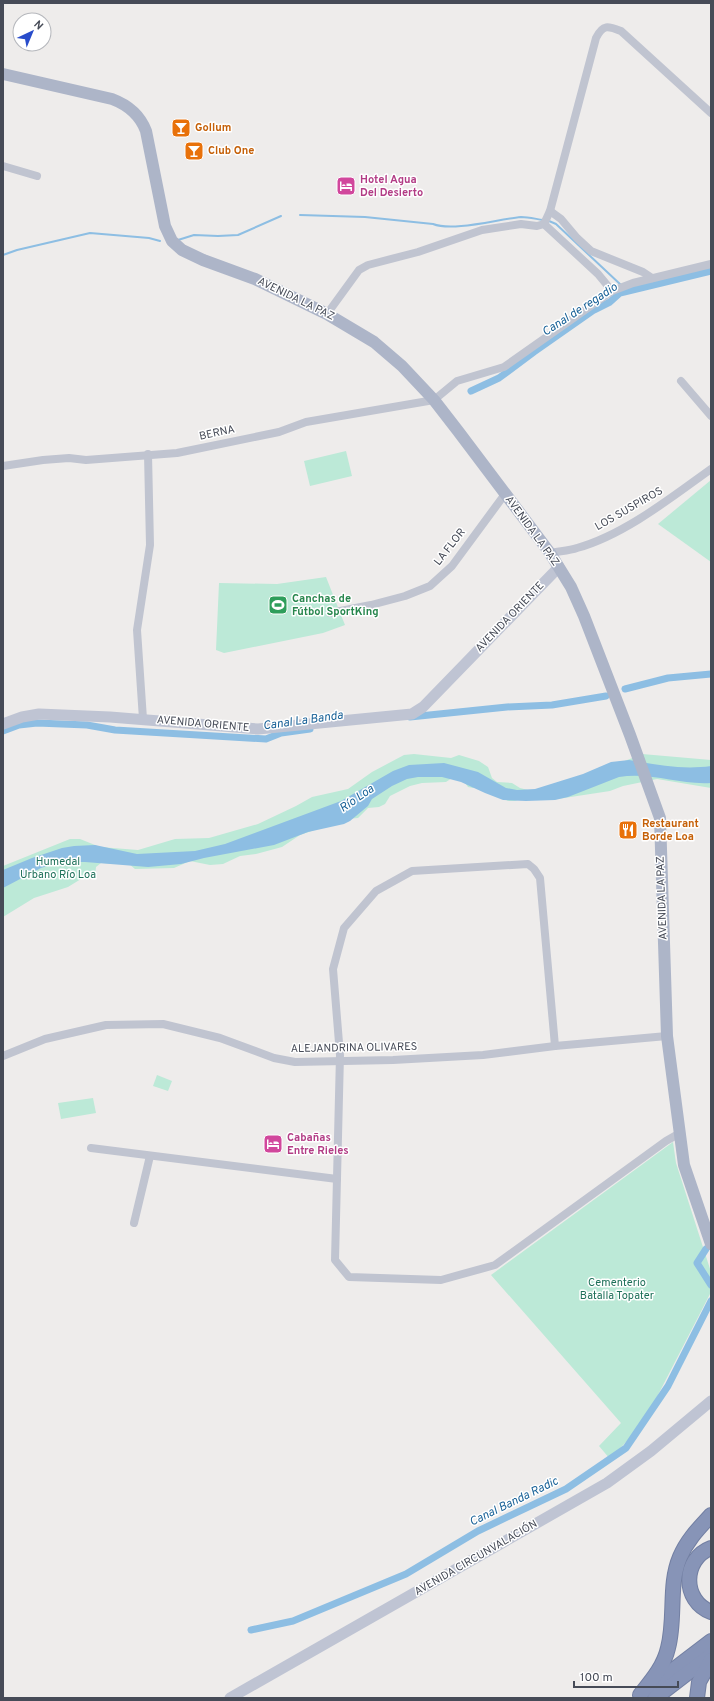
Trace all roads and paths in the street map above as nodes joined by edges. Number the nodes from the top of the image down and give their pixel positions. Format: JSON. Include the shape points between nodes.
{"nodes":[{"id":1,"x":3,"y":74,"type":"edge"},
{"id":2,"x":711,"y":112,"type":"edge"},
{"id":3,"x":3,"y":166,"type":"edge"},
{"id":4,"x":36,"y":176,"type":"dead end"},
{"id":5,"x":550,"y":211,"type":"junction"},
{"id":6,"x":544,"y":224,"type":"junction"},
{"id":7,"x":711,"y":264,"type":"edge"},
{"id":8,"x":652,"y":278,"type":"junction"},
{"id":9,"x":612,"y":292,"type":"junction"},
{"id":10,"x":328,"y":314,"type":"junction"},
{"id":11,"x":681,"y":381,"type":"dead end"},
{"id":12,"x":434,"y":400,"type":"junction"},
{"id":13,"x":711,"y":416,"type":"edge"},
{"id":14,"x":148,"y":454,"type":"junction"},
{"id":15,"x":3,"y":466,"type":"edge"},
{"id":16,"x":711,"y":468,"type":"edge"},
{"id":17,"x":505,"y":494,"type":"junction"},
{"id":18,"x":550,"y":553,"type":"junction"},
{"id":19,"x":559,"y":567,"type":"junction"},
{"id":20,"x":330,"y":613,"type":"dead end"},
{"id":21,"x":143,"y":719,"type":"junction"},
{"id":22,"x":3,"y":724,"type":"edge"},
{"id":23,"x":667,"y":1036,"type":"junction"},
{"id":24,"x":555,"y":1046,"type":"junction"},
{"id":25,"x":3,"y":1056,"type":"edge"},
{"id":26,"x":339,"y":1062,"type":"junction"},
{"id":27,"x":680,"y":1133,"type":"junction"},
{"id":28,"x":91,"y":1148,"type":"dead end"},
{"id":29,"x":150,"y":1156,"type":"junction"},
{"id":30,"x":337,"y":1179,"type":"junction"},
{"id":31,"x":134,"y":1223,"type":"dead end"},
{"id":32,"x":711,"y":1244,"type":"edge"},
{"id":33,"x":711,"y":1401,"type":"edge"},
{"id":34,"x":711,"y":1515,"type":"edge"},
{"id":35,"x":711,"y":1548,"type":"edge"},
{"id":36,"x":711,"y":1612,"type":"edge"},
{"id":37,"x":711,"y":1641,"type":"edge"},
{"id":38,"x":711,"y":1655,"type":"edge"},
{"id":39,"x":711,"y":1660,"type":"edge"},
{"id":40,"x":638,"y":1696,"type":"edge"},
{"id":41,"x":230,"y":1698,"type":"edge"},
{"id":42,"x":655,"y":1698,"type":"edge"},
{"id":43,"x":697,"y":1698,"type":"edge"}],
"edges":[{"from":1,"to":10,"type":"main road","name":"AVENIDA LA PAZ","via":[[112,99],[129,108],[139,118],[146,131],[165,226],[176,246],[203,260],[255,278]]},
{"from":2,"to":5,"type":"street","via":[[621,31],[606,27],[596,38]]},
{"from":3,"to":4,"type":"street"},
{"from":5,"to":6,"type":"street"},
{"from":5,"to":8,"type":"street","via":[[561,218],[591,251]]},
{"from":6,"to":9,"type":"street","via":[[598,274]]},
{"from":6,"to":10,"type":"street","via":[[521,224],[482,230],[418,252],[368,265],[360,270]]},
{"from":7,"to":8,"type":"street"},
{"from":8,"to":9,"type":"street"},
{"from":9,"to":12,"type":"street","via":[[504,367],[457,381]]},
{"from":10,"to":12,"type":"main road","name":"AVENIDA LA PAZ","via":[[374,342],[402,366]]},
{"from":11,"to":13,"type":"street"},
{"from":12,"to":14,"type":"street","name":"BERNA","via":[[306,422],[278,432],[177,453]]},
{"from":12,"to":17,"type":"main road","name":"AVENIDA LA PAZ"},
{"from":14,"to":15,"type":"street","name":"BERNA","via":[[86,460],[43,460]]},
{"from":14,"to":21,"type":"street","via":[[150,545],[137,630]]},
{"from":16,"to":18,"type":"street","name":"LOS SUSPIROS","via":[[660,506],[614,533],[577,548]]},
{"from":17,"to":18,"type":"main road","name":"AVENIDA LA PAZ"},
{"from":17,"to":20,"type":"street","name":"LA FLOR","via":[[452,566],[430,586],[405,596]]},
{"from":18,"to":19,"type":"main road","name":"AVENIDA LA PAZ"},
{"from":19,"to":21,"type":"street","name":"AVENIDA ORIENTE","via":[[423,707],[412,714],[258,729]]},
{"from":19,"to":23,"type":"main road","name":"AVENIDA LA PAZ","via":[[584,616],[660,818]]},
{"from":21,"to":22,"type":"street","name":"AVENIDA ORIENTE","via":[[39,714]]},
{"from":23,"to":24,"type":"street","name":"ALEJANDRINA OLIVARES"},
{"from":23,"to":27,"type":"main road","name":"AVENIDA LA PAZ"},
{"from":24,"to":26,"type":"street","name":"ALEJANDRINA OLIVARES","via":[[483,1055]]},
{"from":24,"to":26,"type":"street","via":[[538,873],[528,864],[412,871],[376,891],[344,928],[333,969]]},
{"from":25,"to":26,"type":"street","name":"ALEJANDRINA OLIVARES","via":[[45,1039],[106,1025],[163,1024],[220,1038],[274,1058],[295,1062]]},
{"from":26,"to":30,"type":"street"},
{"from":27,"to":30,"type":"street","via":[[495,1265],[441,1280],[349,1277],[335,1260]]},
{"from":27,"to":32,"type":"main road","name":"AVENIDA LA PAZ","via":[[684,1165]]},
{"from":28,"to":29,"type":"street"},
{"from":29,"to":30,"type":"street"},
{"from":29,"to":31,"type":"street"},
{"from":33,"to":41,"type":"street","name":"AVENIDA CIRCUNVALACIÓN","via":[[651,1451],[607,1483]]},
{"from":34,"to":40,"type":"highway","via":[[688,1541],[679,1557],[674,1578],[668,1649],[660,1667]]},
{"from":35,"to":36,"type":"highway","via":[[695,1560],[690,1569],[689,1580],[695,1600]]},
{"from":37,"to":40,"type":"highway"},
{"from":38,"to":42,"type":"highway"},
{"from":39,"to":43,"type":"highway","via":[[698,1682]]}]}
